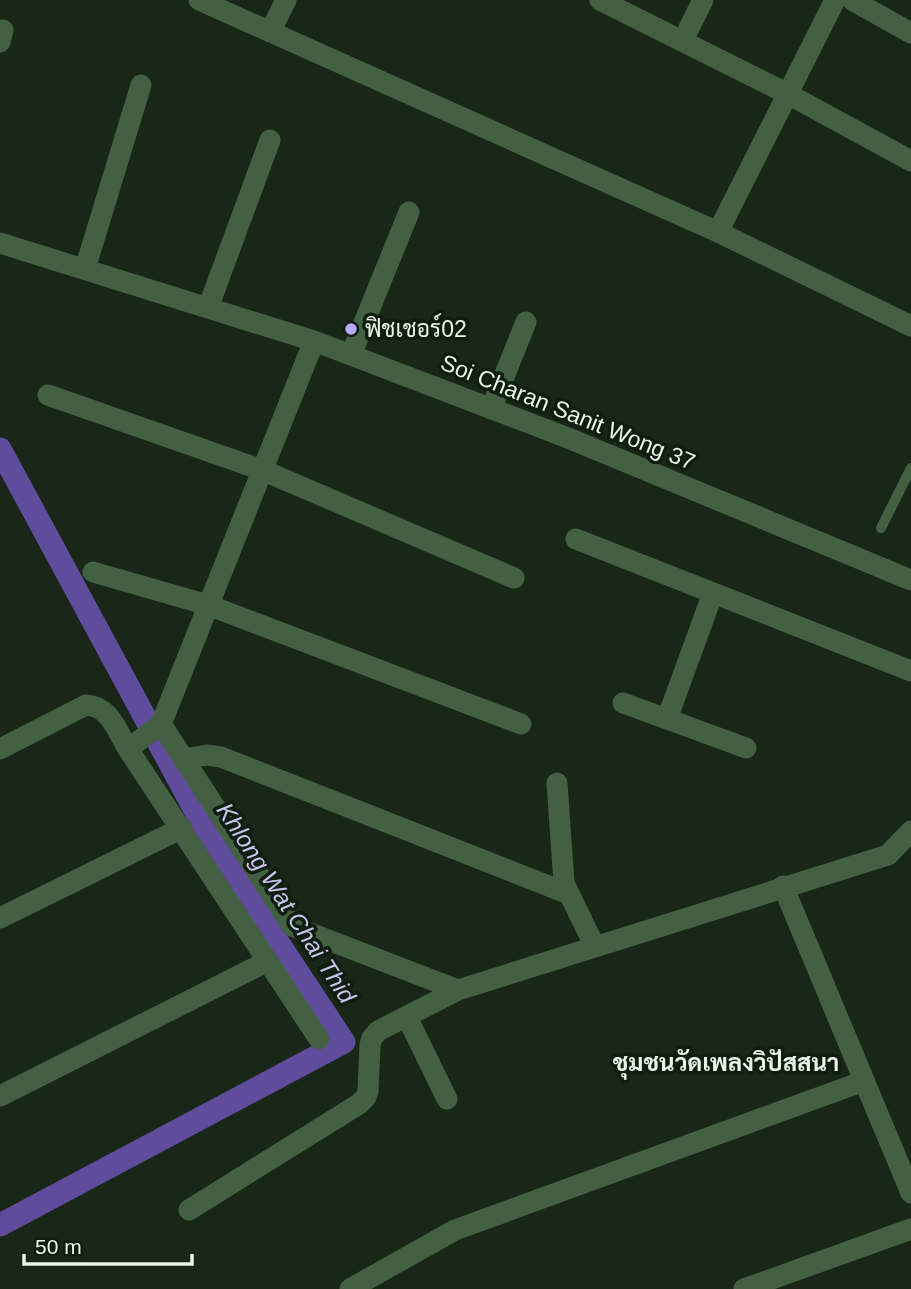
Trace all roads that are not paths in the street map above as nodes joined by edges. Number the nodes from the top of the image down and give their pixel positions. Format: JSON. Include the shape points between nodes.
{"nodes":[{"id":1,"x":199,"y":0,"type":"edge"},
{"id":2,"x":286,"y":0,"type":"edge"},
{"id":3,"x":600,"y":0,"type":"edge"},
{"id":4,"x":703,"y":0,"type":"edge"},
{"id":5,"x":835,"y":0,"type":"edge"},
{"id":6,"x":852,"y":0,"type":"edge"},
{"id":7,"x":270,"y":32,"type":"junction"},
{"id":8,"x":911,"y":33,"type":"edge"},
{"id":9,"x":683,"y":40,"type":"junction"},
{"id":10,"x":141,"y":85,"type":"dead end"},
{"id":11,"x":788,"y":94,"type":"junction"},
{"id":12,"x":270,"y":141,"type":"dead end"},
{"id":13,"x":911,"y":161,"type":"edge"},
{"id":14,"x":409,"y":212,"type":"dead end"},
{"id":15,"x":718,"y":232,"type":"junction"},
{"id":16,"x":0,"y":243,"type":"edge"},
{"id":17,"x":85,"y":269,"type":"junction"},
{"id":18,"x":208,"y":308,"type":"junction"},
{"id":19,"x":526,"y":322,"type":"dead end"},
{"id":20,"x":911,"y":326,"type":"edge"},
{"id":21,"x":314,"y":341,"type":"junction"},
{"id":22,"x":351,"y":355,"type":"junction"},
{"id":23,"x":48,"y":395,"type":"dead end"},
{"id":24,"x":491,"y":409,"type":"junction"},
{"id":25,"x":911,"y":468,"type":"edge"},
{"id":26,"x":262,"y":470,"type":"junction"},
{"id":27,"x":906,"y":492,"type":"edge"},
{"id":28,"x":881,"y":528,"type":"dead end"},
{"id":29,"x":576,"y":538,"type":"dead end"},
{"id":30,"x":93,"y":572,"type":"dead end"},
{"id":31,"x":514,"y":578,"type":"dead end"},
{"id":32,"x":911,"y":580,"type":"edge"},
{"id":33,"x":713,"y":593,"type":"junction"},
{"id":34,"x":208,"y":605,"type":"junction"},
{"id":35,"x":911,"y":671,"type":"edge"},
{"id":36,"x":623,"y":703,"type":"dead end"},
{"id":37,"x":667,"y":719,"type":"junction"},
{"id":38,"x":521,"y":724,"type":"dead end"},
{"id":39,"x":148,"y":734,"type":"junction"},
{"id":40,"x":746,"y":748,"type":"dead end"},
{"id":41,"x":0,"y":749,"type":"edge"},
{"id":42,"x":183,"y":759,"type":"junction"},
{"id":43,"x":557,"y":783,"type":"dead end"},
{"id":44,"x":182,"y":828,"type":"junction"},
{"id":45,"x":911,"y":831,"type":"edge"},
{"id":46,"x":783,"y":886,"type":"junction"},
{"id":47,"x":569,"y":894,"type":"junction"},
{"id":48,"x":0,"y":918,"type":"edge"},
{"id":49,"x":595,"y":947,"type":"junction"},
{"id":50,"x":268,"y":961,"type":"junction"},
{"id":51,"x":458,"y":990,"type":"junction"},
{"id":52,"x":407,"y":1017,"type":"junction"},
{"id":53,"x":319,"y":1038,"type":"dead end"},
{"id":54,"x":864,"y":1081,"type":"junction"},
{"id":55,"x":0,"y":1096,"type":"edge"},
{"id":56,"x":447,"y":1098,"type":"dead end"},
{"id":57,"x":911,"y":1194,"type":"edge"},
{"id":58,"x":189,"y":1210,"type":"dead end"},
{"id":59,"x":911,"y":1229,"type":"edge"},
{"id":60,"x":383,"y":1281,"type":"edge"},
{"id":61,"x":350,"y":1289,"type":"edge"},
{"id":62,"x":744,"y":1289,"type":"edge"}],
"edges":[{"from":1,"to":7,"type":"street"},
{"from":2,"to":7,"type":"street"},
{"from":3,"to":9,"type":"street"},
{"from":4,"to":9,"type":"street"},
{"from":5,"to":11,"type":"street"},
{"from":6,"to":8,"type":"street"},
{"from":7,"to":15,"type":"street"},
{"from":9,"to":11,"type":"street"},
{"from":10,"to":17,"type":"street"},
{"from":11,"to":13,"type":"street"},
{"from":11,"to":15,"type":"street"},
{"from":12,"to":18,"type":"street"},
{"from":14,"to":22,"type":"street"},
{"from":15,"to":20,"type":"street"},
{"from":16,"to":17,"type":"street","name":"Soi Charan Sanit Wong 37"},
{"from":17,"to":18,"type":"street","name":"Soi Charan Sanit Wong 37"},
{"from":18,"to":21,"type":"street","name":"Soi Charan Sanit Wong 37"},
{"from":19,"to":24,"type":"street"},
{"from":21,"to":22,"type":"street","name":"Soi Charan Sanit Wong 37"},
{"from":21,"to":26,"type":"street"},
{"from":22,"to":24,"type":"street","name":"Soi Charan Sanit Wong 37"},
{"from":23,"to":26,"type":"street"},
{"from":24,"to":32,"type":"street","name":"Soi Charan Sanit Wong 37"},
{"from":25,"to":27,"type":"lane"},
{"from":26,"to":31,"type":"street"},
{"from":26,"to":34,"type":"street"},
{"from":27,"to":28,"type":"lane"},
{"from":29,"to":33,"type":"street"},
{"from":30,"to":34,"type":"street"},
{"from":33,"to":35,"type":"street"},
{"from":33,"to":37,"type":"street"},
{"from":34,"to":38,"type":"street"},
{"from":34,"to":39,"type":"street"},
{"from":36,"to":37,"type":"street"},
{"from":37,"to":40,"type":"street"},
{"from":39,"to":41,"type":"street","via":[[86,705]]},
{"from":39,"to":42,"type":"street"},
{"from":39,"to":44,"type":"street"},
{"from":42,"to":47,"type":"street","via":[[221,757]]},
{"from":42,"to":51,"type":"street","via":[[292,926]]},
{"from":43,"to":47,"type":"street","via":[[564,883]]},
{"from":44,"to":48,"type":"street"},
{"from":44,"to":50,"type":"street"},
{"from":45,"to":46,"type":"street","via":[[888,855]]},
{"from":46,"to":49,"type":"street"},
{"from":46,"to":54,"type":"street"},
{"from":47,"to":49,"type":"street"},
{"from":49,"to":51,"type":"street"},
{"from":50,"to":53,"type":"street"},
{"from":50,"to":55,"type":"street"},
{"from":51,"to":52,"type":"street"},
{"from":52,"to":56,"type":"street"},
{"from":52,"to":58,"type":"street","via":[[372,1038],[368,1091],[359,1104]]},
{"from":54,"to":57,"type":"street"},
{"from":54,"to":60,"type":"street","via":[[455,1230]]},
{"from":59,"to":62,"type":"street"},
{"from":60,"to":61,"type":"street"}]}
